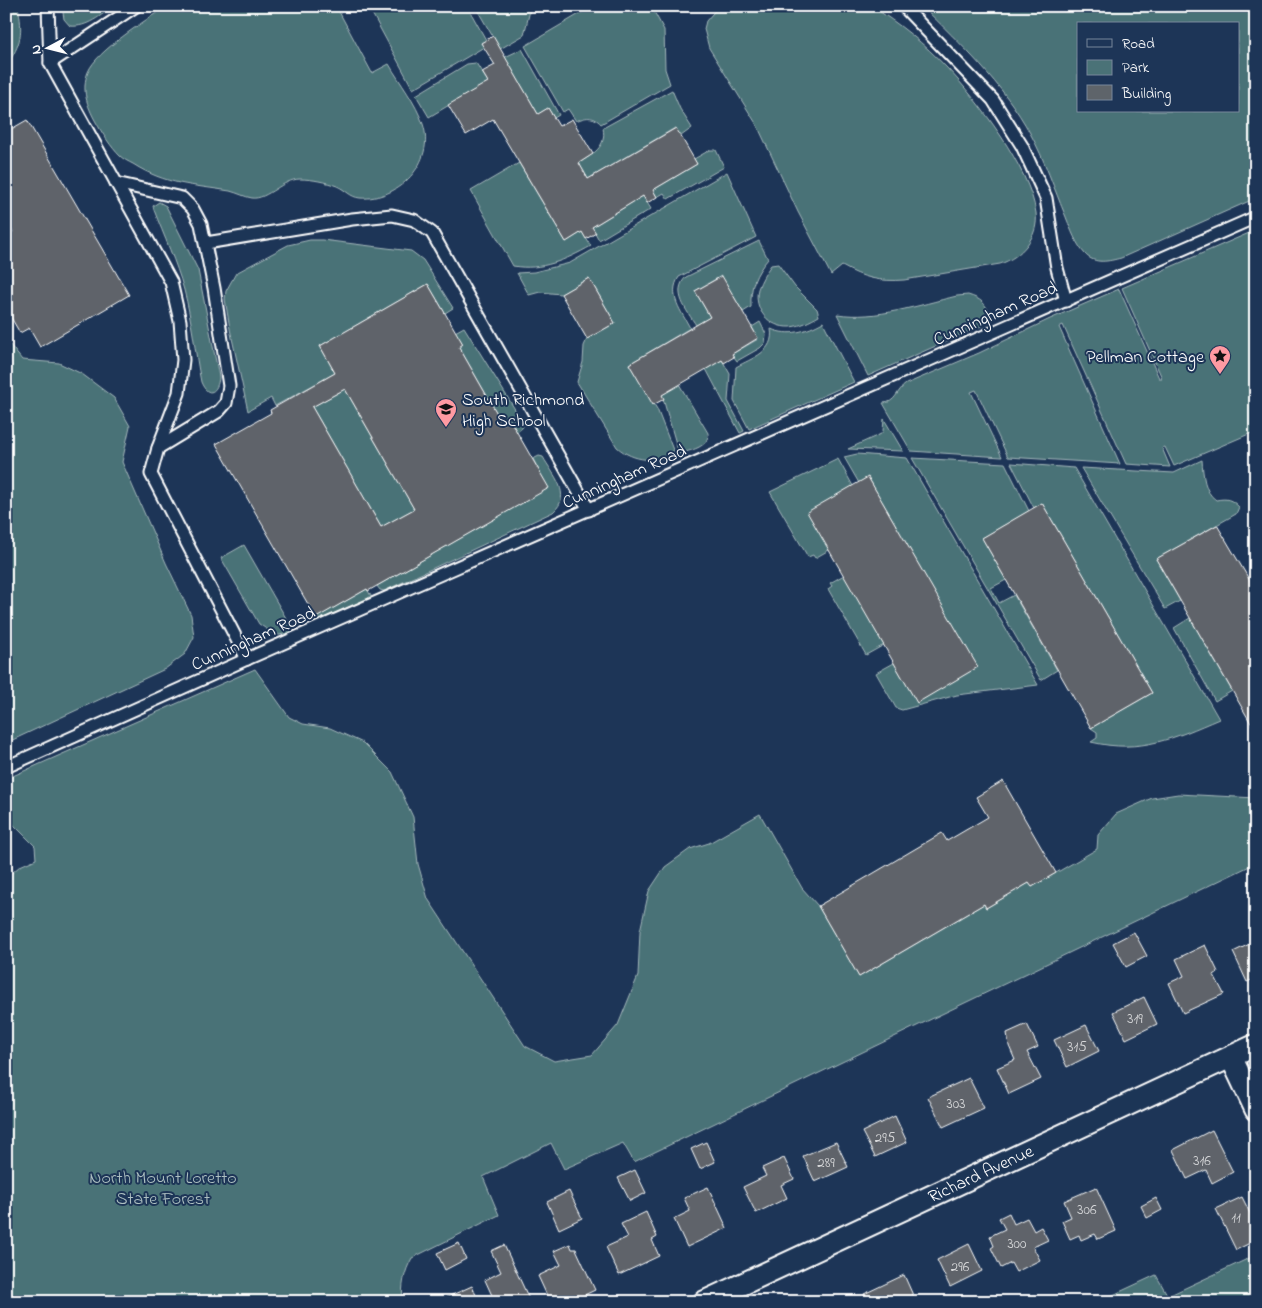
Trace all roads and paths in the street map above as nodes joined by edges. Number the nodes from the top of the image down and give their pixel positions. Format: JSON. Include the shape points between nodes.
{"nodes":[{"id":1,"x":48,"y":6,"type":"edge"},
{"id":2,"x":136,"y":6,"type":"edge"},
{"id":3,"x":903,"y":6,"type":"edge"},
{"id":4,"x":50,"y":63,"type":"junction"},
{"id":5,"x":116,"y":183,"type":"junction"},
{"id":6,"x":1256,"y":217,"type":"edge"},
{"id":7,"x":206,"y":243,"type":"junction"},
{"id":8,"x":1066,"y":301,"type":"junction"},
{"id":9,"x":158,"y":448,"type":"junction"},
{"id":10,"x":589,"y":510,"type":"junction"},
{"id":11,"x":247,"y":660,"type":"junction"},
{"id":12,"x":6,"y":767,"type":"edge"},
{"id":13,"x":1256,"y":1045,"type":"edge"},
{"id":14,"x":1231,"y":1057,"type":"junction"},
{"id":15,"x":1256,"y":1110,"type":"edge"},
{"id":16,"x":704,"y":1302,"type":"edge"}],
"edges":[{"from":1,"to":4,"type":"lane"},
{"from":2,"to":4,"type":"lane"},
{"from":3,"to":8,"type":"lane","via":[[993,100],[1022,146],[1046,198],[1057,268]]},
{"from":4,"to":5,"type":"lane"},
{"from":5,"to":7,"type":"lane","via":[[182,198],[193,208]]},
{"from":5,"to":9,"type":"lane","via":[[171,282],[180,321],[183,360],[179,393]]},
{"from":6,"to":8,"type":"lane","name":"Cunningham Road"},
{"from":7,"to":9,"type":"lane","via":[[229,386],[226,403],[219,411]]},
{"from":7,"to":10,"type":"lane","via":[[352,219],[392,215],[414,220],[432,233]]},
{"from":8,"to":10,"type":"lane","name":"Cunningham Road"},
{"from":9,"to":11,"type":"lane","via":[[151,474]]},
{"from":10,"to":11,"type":"lane","name":"Cunningham Road"},
{"from":11,"to":12,"type":"lane","name":"Cunningham Road"},
{"from":13,"to":14,"type":"street","name":"Richard Avenue"},
{"from":14,"to":15,"type":"street"},
{"from":14,"to":16,"type":"street","name":"Richard Avenue"}]}
